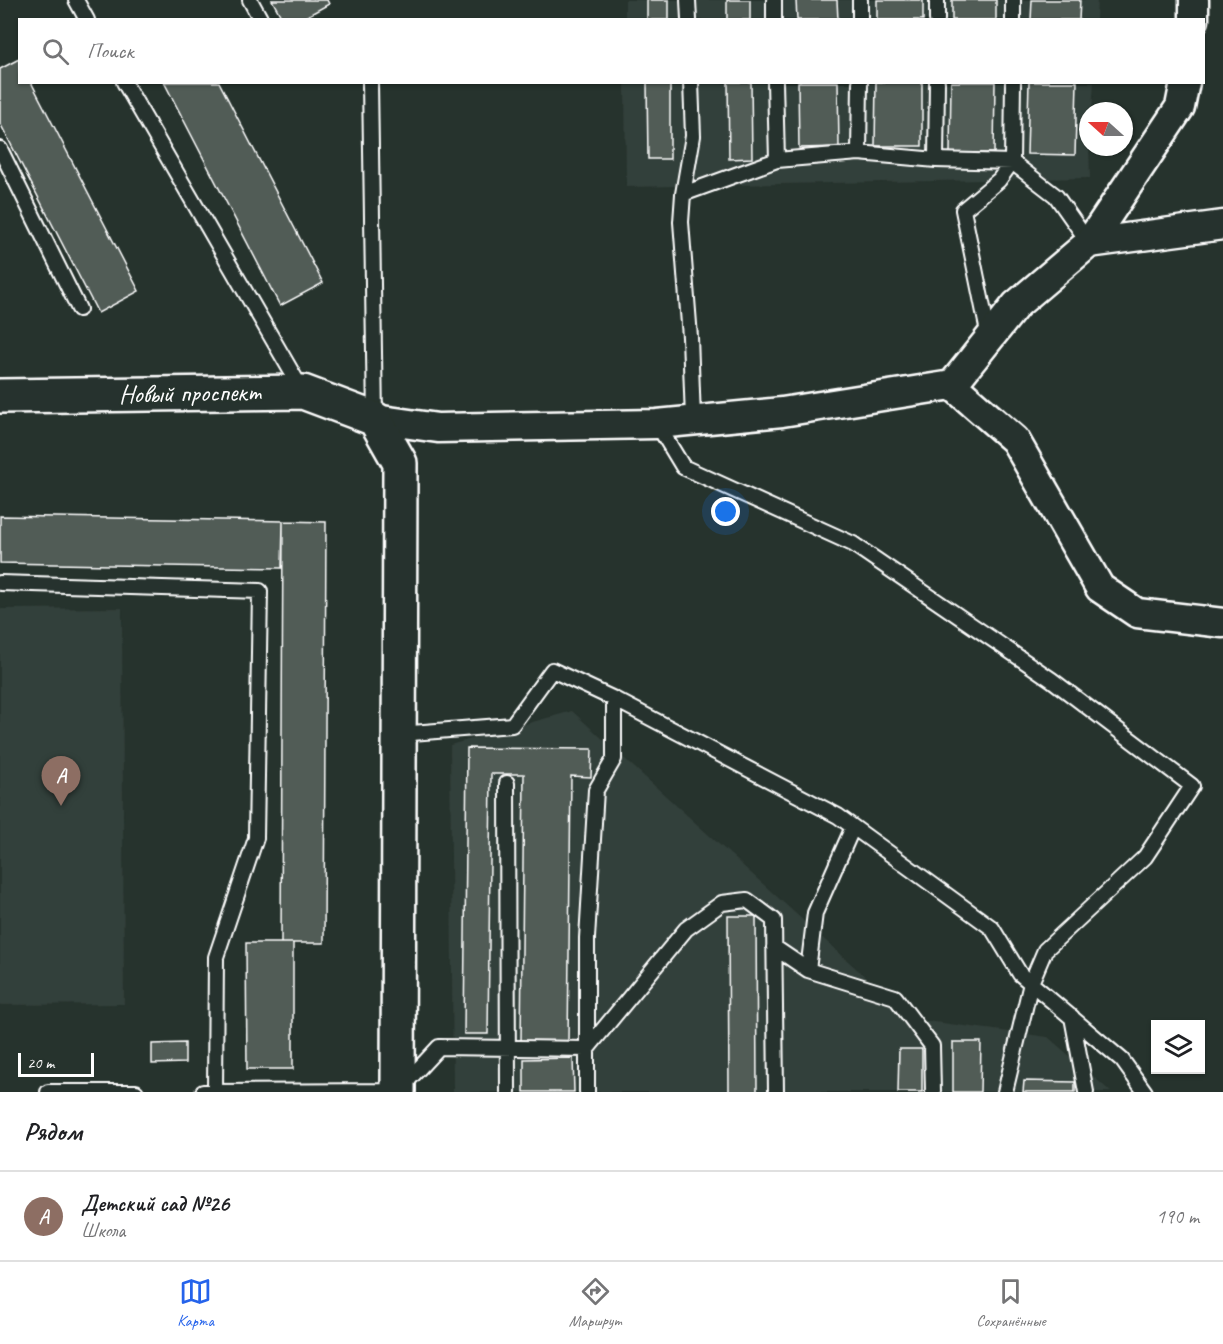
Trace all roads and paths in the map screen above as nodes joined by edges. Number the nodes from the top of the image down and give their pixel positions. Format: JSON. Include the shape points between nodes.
{"nodes":[{"id":1,"x":76,"y":0,"type":"edge"},
{"id":2,"x":250,"y":0,"type":"edge"},
{"id":3,"x":688,"y":0,"type":"edge"},
{"id":4,"x":774,"y":0,"type":"edge"},
{"id":5,"x":860,"y":0,"type":"edge"},
{"id":6,"x":937,"y":0,"type":"edge"},
{"id":7,"x":1013,"y":0,"type":"edge"},
{"id":8,"x":1194,"y":0,"type":"edge"},
{"id":9,"x":86,"y":18,"type":"edge"},
{"id":10,"x":260,"y":18,"type":"edge"},
{"id":11,"x":688,"y":18,"type":"edge"},
{"id":12,"x":774,"y":18,"type":"edge"},
{"id":13,"x":860,"y":18,"type":"edge"},
{"id":14,"x":937,"y":18,"type":"edge"},
{"id":15,"x":1013,"y":18,"type":"edge"},
{"id":16,"x":1194,"y":18,"type":"edge"},
{"id":17,"x":125,"y":84,"type":"edge"},
{"id":18,"x":370,"y":84,"type":"edge"},
{"id":19,"x":691,"y":84,"type":"edge"},
{"id":20,"x":776,"y":84,"type":"edge"},
{"id":21,"x":860,"y":84,"type":"edge"},
{"id":22,"x":937,"y":84,"type":"edge"},
{"id":23,"x":1013,"y":84,"type":"edge"},
{"id":24,"x":1185,"y":84,"type":"edge"},
{"id":25,"x":0,"y":149,"type":"edge"},
{"id":26,"x":859,"y":153,"type":"junction"},
{"id":27,"x":777,"y":160,"type":"junction"},
{"id":28,"x":936,"y":160,"type":"junction"},
{"id":29,"x":1012,"y":162,"type":"junction"},
{"id":30,"x":683,"y":194,"type":"junction"},
{"id":31,"x":1223,"y":225,"type":"edge"},
{"id":32,"x":1089,"y":243,"type":"junction"},
{"id":33,"x":79,"y":309,"type":"dead end"},
{"id":34,"x":989,"y":338,"type":"junction"},
{"id":35,"x":952,"y":385,"type":"junction"},
{"id":36,"x":303,"y":392,"type":"junction"},
{"id":37,"x":0,"y":396,"type":"edge"},
{"id":38,"x":375,"y":419,"type":"junction"},
{"id":39,"x":693,"y":419,"type":"junction"},
{"id":40,"x":657,"y":424,"type":"junction"},
{"id":41,"x":0,"y":583,"type":"edge"},
{"id":42,"x":1223,"y":623,"type":"edge"},
{"id":43,"x":614,"y":699,"type":"junction"},
{"id":44,"x":399,"y":734,"type":"junction"},
{"id":45,"x":507,"y":783,"type":"dead end"},
{"id":46,"x":853,"y":827,"type":"junction"},
{"id":47,"x":774,"y":947,"type":"junction"},
{"id":48,"x":808,"y":970,"type":"junction"},
{"id":49,"x":1031,"y":983,"type":"junction"},
{"id":50,"x":1072,"y":1017,"type":"junction"},
{"id":51,"x":508,"y":1048,"type":"junction"},
{"id":52,"x":587,"y":1049,"type":"junction"},
{"id":53,"x":48,"y":1092,"type":"edge"},
{"id":54,"x":136,"y":1092,"type":"edge"},
{"id":55,"x":203,"y":1092,"type":"edge"},
{"id":56,"x":215,"y":1092,"type":"edge"},
{"id":57,"x":398,"y":1092,"type":"edge"},
{"id":58,"x":508,"y":1092,"type":"edge"},
{"id":59,"x":587,"y":1092,"type":"edge"},
{"id":60,"x":776,"y":1092,"type":"edge"},
{"id":61,"x":933,"y":1092,"type":"edge"},
{"id":62,"x":1005,"y":1092,"type":"edge"},
{"id":63,"x":1086,"y":1092,"type":"edge"},
{"id":64,"x":1145,"y":1092,"type":"edge"}],
"edges":[{"from":1,"to":9,"type":"lane"},
{"from":2,"to":10,"type":"lane"},
{"from":3,"to":11,"type":"lane"},
{"from":4,"to":12,"type":"lane"},
{"from":5,"to":13,"type":"lane"},
{"from":6,"to":14,"type":"lane"},
{"from":7,"to":15,"type":"lane"},
{"from":8,"to":16,"type":"street"},
{"from":17,"to":36,"type":"lane"},
{"from":18,"to":38,"type":"lane"},
{"from":19,"to":30,"type":"lane","via":[[693,136]]},
{"from":20,"to":27,"type":"lane"},
{"from":21,"to":26,"type":"lane"},
{"from":22,"to":28,"type":"lane"},
{"from":23,"to":29,"type":"lane"},
{"from":24,"to":32,"type":"street","via":[[1180,107]]},
{"from":25,"to":33,"type":"lane"},
{"from":26,"to":27,"type":"lane"},
{"from":26,"to":28,"type":"lane"},
{"from":27,"to":30,"type":"lane"},
{"from":28,"to":29,"type":"lane"},
{"from":29,"to":32,"type":"lane","via":[[1056,196]]},
{"from":29,"to":34,"type":"lane","via":[[999,180],[963,210]]},
{"from":30,"to":39,"type":"lane","via":[[681,222]]},
{"from":31,"to":32,"type":"street"},
{"from":32,"to":34,"type":"street","via":[[1016,305]]},
{"from":34,"to":35,"type":"street"},
{"from":35,"to":39,"type":"street","via":[[782,412]]},
{"from":35,"to":42,"type":"street","via":[[1015,440],[1100,588],[1137,613]]},
{"from":36,"to":37,"type":"street","name":"Новый проспект"},
{"from":36,"to":38,"type":"street","name":"Новый проспект"},
{"from":38,"to":40,"type":"street","via":[[438,428]]},
{"from":38,"to":44,"type":"street","via":[[400,463]]},
{"from":39,"to":40,"type":"street"},
{"from":40,"to":49,"type":"lane","via":[[683,467],[853,544],[1052,680],[1192,786],[1145,857],[1045,950]]},
{"from":41,"to":56,"type":"lane","via":[[260,591],[256,838],[216,957]]},
{"from":43,"to":44,"type":"lane","via":[[552,670],[512,725]]},
{"from":43,"to":46,"type":"lane"},
{"from":43,"to":52,"type":"lane","via":[[614,759],[596,790],[587,938]]},
{"from":44,"to":57,"type":"street"},
{"from":45,"to":51,"type":"lane"},
{"from":46,"to":48,"type":"lane","via":[[815,913]]},
{"from":46,"to":49,"type":"lane","via":[[992,928],[1020,974]]},
{"from":47,"to":48,"type":"lane"},
{"from":47,"to":52,"type":"lane","via":[[774,920],[747,900],[722,903],[686,929]]},
{"from":47,"to":60,"type":"lane"},
{"from":48,"to":61,"type":"lane","via":[[895,997],[932,1047]]},
{"from":49,"to":50,"type":"lane"},
{"from":49,"to":62,"type":"lane"},
{"from":50,"to":63,"type":"lane"},
{"from":50,"to":64,"type":"lane","via":[[1122,1060]]},
{"from":51,"to":52,"type":"lane"},
{"from":51,"to":57,"type":"lane","via":[[439,1047]]},
{"from":51,"to":58,"type":"lane"},
{"from":52,"to":59,"type":"lane"},
{"from":53,"to":54,"type":"lane"},
{"from":55,"to":56,"type":"lane"},
{"from":56,"to":57,"type":"lane"}]}
